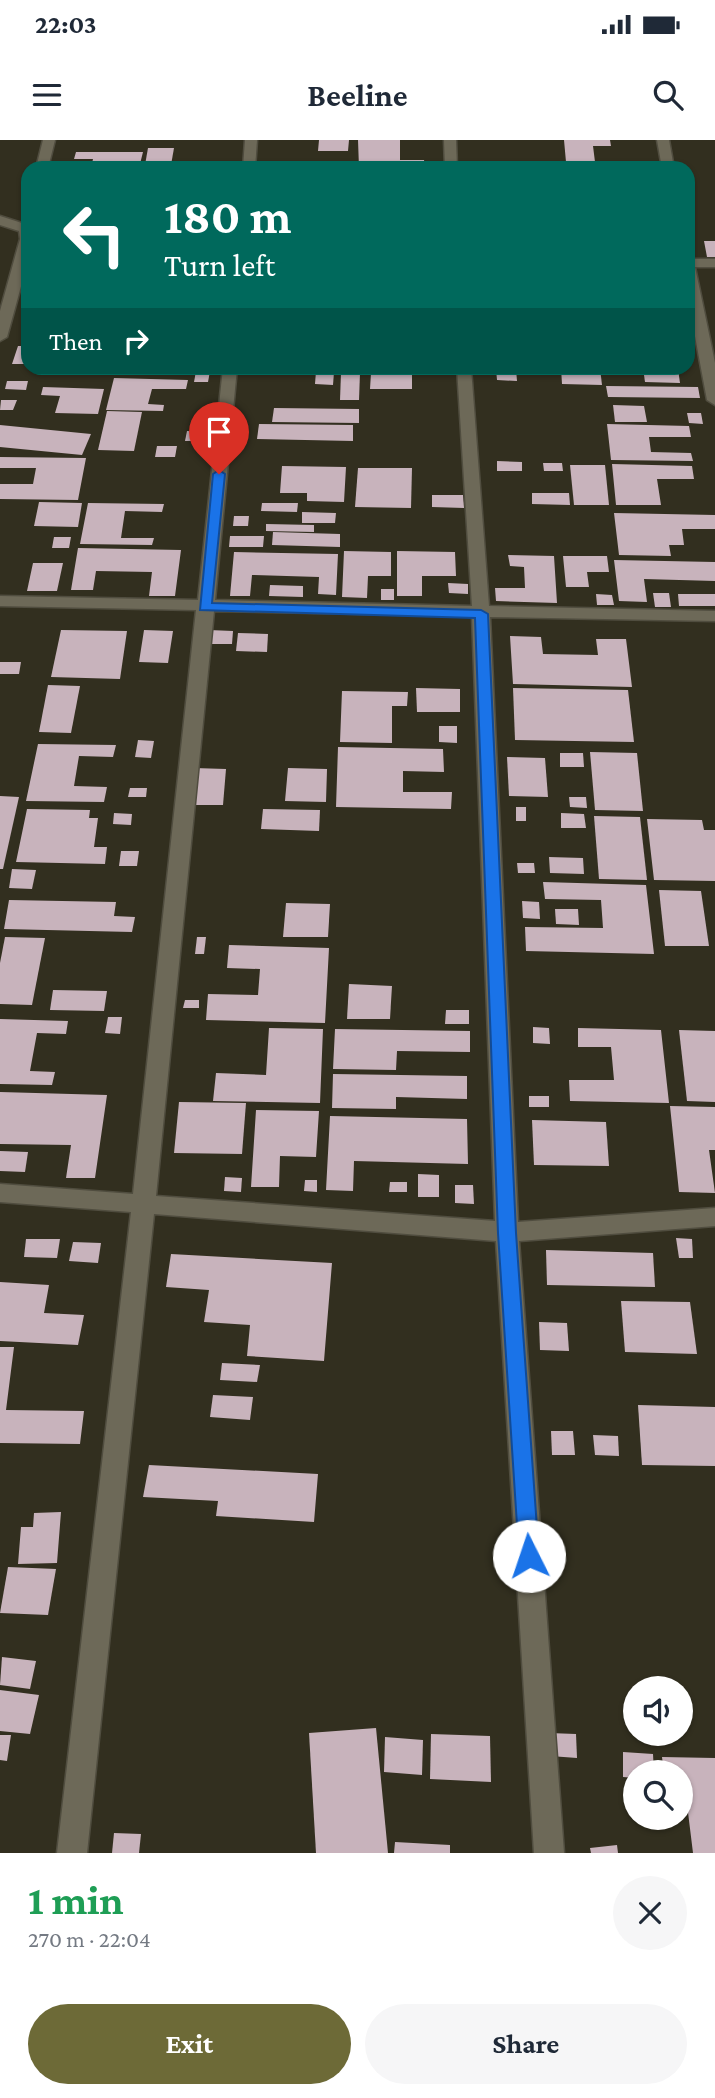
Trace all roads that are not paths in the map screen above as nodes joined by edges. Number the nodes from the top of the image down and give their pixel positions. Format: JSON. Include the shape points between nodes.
{"nodes":[{"id":1,"x":49,"y":140,"type":"edge"},
{"id":2,"x":251,"y":140,"type":"edge"},
{"id":3,"x":450,"y":140,"type":"edge"},
{"id":4,"x":663,"y":140,"type":"edge"},
{"id":5,"x":44,"y":161,"type":"edge"},
{"id":6,"x":250,"y":161,"type":"edge"},
{"id":7,"x":451,"y":161,"type":"edge"},
{"id":8,"x":667,"y":161,"type":"edge"},
{"id":9,"x":0,"y":220,"type":"edge"},
{"id":10,"x":21,"y":223,"type":"edge"},
{"id":11,"x":21,"y":261,"type":"edge"},
{"id":12,"x":715,"y":263,"type":"edge"},
{"id":13,"x":695,"y":264,"type":"edge"},
{"id":14,"x":695,"y":299,"type":"edge"},
{"id":15,"x":0,"y":337,"type":"edge"},
{"id":16,"x":229,"y":375,"type":"edge"},
{"id":17,"x":464,"y":375,"type":"edge"},
{"id":18,"x":715,"y":400,"type":"edge"},
{"id":19,"x":0,"y":601,"type":"edge"},
{"id":20,"x":205,"y":607,"type":"junction"},
{"id":21,"x":481,"y":614,"type":"junction"},
{"id":22,"x":715,"y":617,"type":"edge"},
{"id":23,"x":0,"y":1193,"type":"edge"},
{"id":24,"x":144,"y":1202,"type":"junction"},
{"id":25,"x":715,"y":1217,"type":"edge"},
{"id":26,"x":507,"y":1233,"type":"junction"},
{"id":27,"x":72,"y":1853,"type":"edge"},
{"id":28,"x":549,"y":1853,"type":"edge"}],
"edges":[{"from":1,"to":5,"type":"street"},
{"from":2,"to":6,"type":"street"},
{"from":3,"to":7,"type":"street"},
{"from":4,"to":8,"type":"street"},
{"from":9,"to":10,"type":"street"},
{"from":11,"to":15,"type":"street"},
{"from":12,"to":13,"type":"street"},
{"from":14,"to":18,"type":"street"},
{"from":16,"to":20,"type":"street"},
{"from":17,"to":21,"type":"street"},
{"from":19,"to":20,"type":"street"},
{"from":20,"to":21,"type":"street"},
{"from":20,"to":24,"type":"street"},
{"from":21,"to":22,"type":"street"},
{"from":21,"to":26,"type":"street"},
{"from":23,"to":24,"type":"street"},
{"from":24,"to":26,"type":"street"},
{"from":24,"to":27,"type":"street"},
{"from":25,"to":26,"type":"street"},
{"from":26,"to":28,"type":"street"}]}
